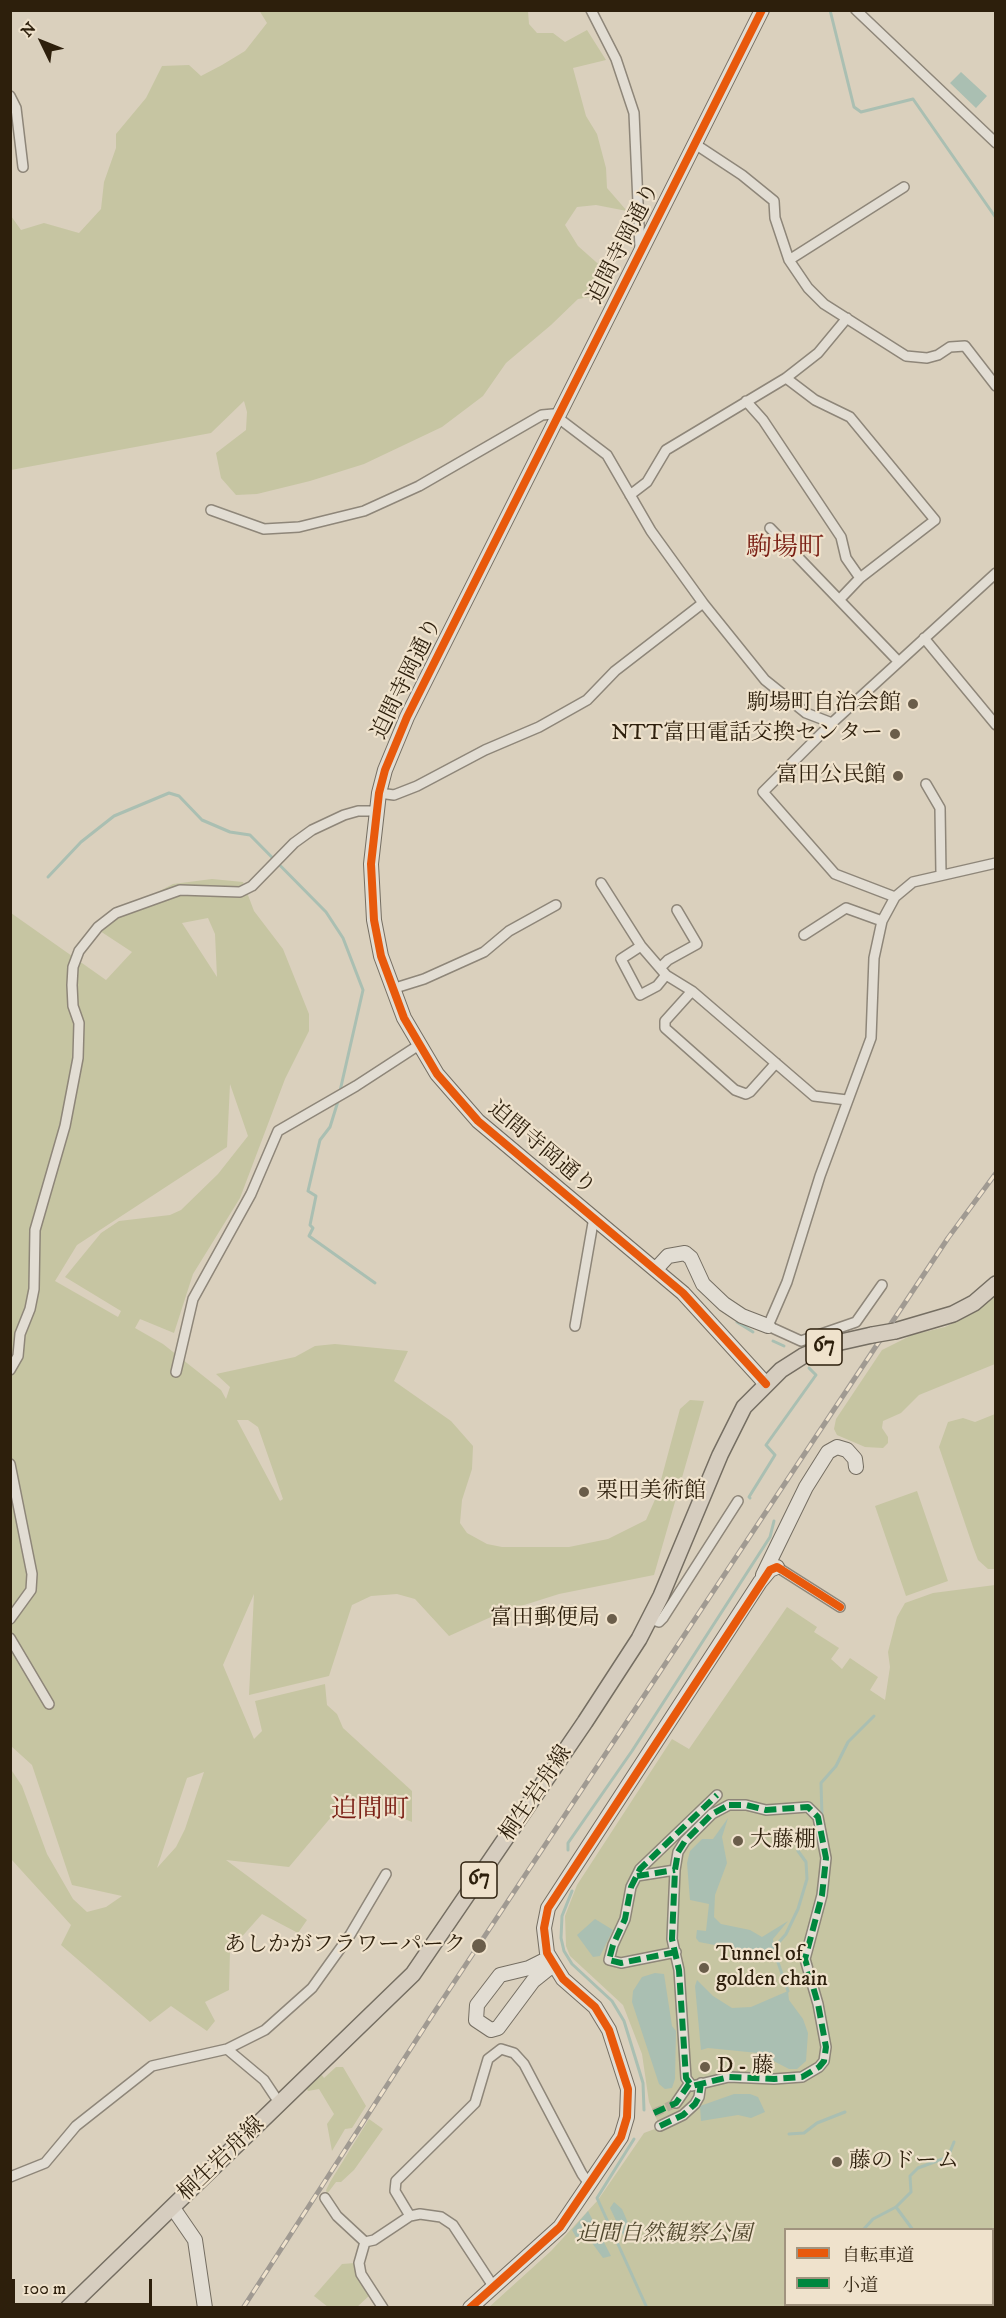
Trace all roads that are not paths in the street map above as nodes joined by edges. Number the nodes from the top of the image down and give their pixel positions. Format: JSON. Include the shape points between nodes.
{"nodes":[{"id":1,"x":591,"y":10,"type":"edge"},
{"id":2,"x":762,"y":10,"type":"edge"},
{"id":3,"x":856,"y":10,"type":"edge"},
{"id":4,"x":10,"y":96,"type":"edge"},
{"id":5,"x":996,"y":143,"type":"edge"},
{"id":6,"x":695,"y":144,"type":"junction"},
{"id":7,"x":23,"y":167,"type":"dead end"},
{"id":8,"x":904,"y":186,"type":"dead end"},
{"id":9,"x":640,"y":254,"type":"junction"},
{"id":10,"x":789,"y":260,"type":"junction"},
{"id":11,"x":847,"y":318,"type":"junction"},
{"id":12,"x":786,"y":378,"type":"junction"},
{"id":13,"x":996,"y":386,"type":"edge"},
{"id":14,"x":746,"y":401,"type":"junction"},
{"id":15,"x":558,"y":416,"type":"junction"},
{"id":16,"x":630,"y":495,"type":"junction"},
{"id":17,"x":211,"y":510,"type":"dead end"},
{"id":18,"x":770,"y":528,"type":"dead end"},
{"id":19,"x":996,"y":573,"type":"edge"},
{"id":20,"x":860,"y":578,"type":"junction"},
{"id":21,"x":840,"y":599,"type":"junction"},
{"id":22,"x":703,"y":603,"type":"junction"},
{"id":23,"x":924,"y":638,"type":"junction"},
{"id":24,"x":898,"y":662,"type":"junction"},
{"id":25,"x":832,"y":723,"type":"junction"},
{"id":26,"x":996,"y":725,"type":"edge"},
{"id":27,"x":926,"y":784,"type":"dead end"},
{"id":28,"x":379,"y":793,"type":"junction"},
{"id":29,"x":375,"y":811,"type":"junction"},
{"id":30,"x":996,"y":863,"type":"edge"},
{"id":31,"x":941,"y":874,"type":"junction"},
{"id":32,"x":601,"y":883,"type":"dead end"},
{"id":33,"x":895,"y":897,"type":"junction"},
{"id":34,"x":556,"y":906,"type":"dead end"},
{"id":35,"x":677,"y":910,"type":"dead end"},
{"id":36,"x":882,"y":921,"type":"junction"},
{"id":37,"x":804,"y":935,"type":"dead end"},
{"id":38,"x":641,"y":946,"type":"junction"},
{"id":39,"x":663,"y":971,"type":"junction"},
{"id":40,"x":392,"y":989,"type":"junction"},
{"id":41,"x":692,"y":991,"type":"junction"},
{"id":42,"x":419,"y":1045,"type":"junction"},
{"id":43,"x":776,"y":1064,"type":"junction"},
{"id":44,"x":847,"y":1100,"type":"junction"},
{"id":45,"x":594,"y":1217,"type":"junction"},
{"id":46,"x":656,"y":1269,"type":"junction"},
{"id":47,"x":996,"y":1284,"type":"edge"},
{"id":48,"x":882,"y":1285,"type":"dead end"},
{"id":49,"x":575,"y":1326,"type":"dead end"},
{"id":50,"x":768,"y":1326,"type":"junction"},
{"id":51,"x":10,"y":1370,"type":"edge"},
{"id":52,"x":176,"y":1372,"type":"dead end"},
{"id":53,"x":766,"y":1384,"type":"junction"},
{"id":54,"x":10,"y":1464,"type":"edge"},
{"id":55,"x":856,"y":1467,"type":"dead end"},
{"id":56,"x":738,"y":1501,"type":"dead end"},
{"id":57,"x":777,"y":1568,"type":"joint"},
{"id":58,"x":760,"y":1582,"type":"junction"},
{"id":59,"x":840,"y":1607,"type":"dead end"},
{"id":60,"x":10,"y":1619,"type":"edge"},
{"id":61,"x":649,"y":1619,"type":"junction"},
{"id":62,"x":10,"y":1638,"type":"edge"},
{"id":63,"x":49,"y":1704,"type":"dead end"},
{"id":64,"x":722,"y":1807,"type":"junction"},
{"id":65,"x":675,"y":1870,"type":"junction"},
{"id":66,"x":387,"y":1874,"type":"dead end"},
{"id":67,"x":637,"y":1876,"type":"junction"},
{"id":68,"x":676,"y":1952,"type":"junction"},
{"id":69,"x":551,"y":1962,"type":"junction"},
{"id":70,"x":227,"y":2049,"type":"junction"},
{"id":71,"x":701,"y":2083,"type":"junction"},
{"id":72,"x":688,"y":2084,"type":"junction"},
{"id":73,"x":676,"y":2103,"type":"tunnel mouth"},
{"id":74,"x":280,"y":2104,"type":"junction"},
{"id":75,"x":660,"y":2126,"type":"dead end"},
{"id":76,"x":10,"y":2177,"type":"edge"},
{"id":77,"x":590,"y":2185,"type":"junction"},
{"id":78,"x":325,"y":2198,"type":"dead end"},
{"id":79,"x":173,"y":2208,"type":"junction"},
{"id":80,"x":410,"y":2216,"type":"junction"},
{"id":81,"x":365,"y":2242,"type":"junction"},
{"id":82,"x":493,"y":2286,"type":"junction"},
{"id":83,"x":68,"y":2307,"type":"edge"},
{"id":84,"x":205,"y":2307,"type":"edge"},
{"id":85,"x":383,"y":2307,"type":"edge"},
{"id":86,"x":470,"y":2307,"type":"edge"}],
"edges":[{"from":1,"to":9,"type":"street","via":[[616,59],[634,113]]},
{"from":2,"to":6,"type":"street","name":"迫間寺岡通り"},
{"from":3,"to":5,"type":"street"},
{"from":4,"to":7,"type":"street","via":[[16,108]]},
{"from":6,"to":9,"type":"street","name":"迫間寺岡通り"},
{"from":6,"to":10,"type":"street","via":[[774,201],[775,218]]},
{"from":8,"to":10,"type":"street"},
{"from":9,"to":15,"type":"street","name":"迫間寺岡通り"},
{"from":10,"to":11,"type":"street","via":[[824,304]]},
{"from":11,"to":12,"type":"street","via":[[818,353]]},
{"from":11,"to":13,"type":"street","via":[[897,352],[914,357],[933,357],[950,347],[965,346]]},
{"from":12,"to":14,"type":"street"},
{"from":12,"to":20,"type":"street","via":[[815,400],[850,417],[935,520]]},
{"from":14,"to":16,"type":"street","via":[[666,450],[646,482]]},
{"from":14,"to":20,"type":"street","via":[[763,420],[841,537],[846,558]]},
{"from":15,"to":16,"type":"street","via":[[607,455]]},
{"from":15,"to":17,"type":"street","via":[[542,416],[384,503],[322,523],[264,529]]},
{"from":15,"to":28,"type":"street","name":"迫間寺岡通り","via":[[407,717]]},
{"from":16,"to":22,"type":"street"},
{"from":18,"to":21,"type":"street"},
{"from":19,"to":23,"type":"street"},
{"from":20,"to":21,"type":"street"},
{"from":21,"to":24,"type":"street"},
{"from":22,"to":25,"type":"street","via":[[765,680],[806,713]]},
{"from":22,"to":28,"type":"street","via":[[615,671],[586,700],[417,786],[394,795]]},
{"from":23,"to":24,"type":"street"},
{"from":23,"to":26,"type":"street"},
{"from":24,"to":25,"type":"street"},
{"from":25,"to":33,"type":"street","via":[[763,792],[835,874]]},
{"from":27,"to":31,"type":"street","via":[[940,808]]},
{"from":28,"to":29,"type":"street","name":"迫間寺岡通り"},
{"from":29,"to":40,"type":"street","name":"迫間寺岡通り","via":[[371,864],[374,920]]},
{"from":29,"to":51,"type":"street","via":[[344,815],[312,830],[252,886],[240,892],[180,890],[116,913],[98,927],[79,951],[72,985],[79,1023],[78,1058],[35,1230],[30,1309],[20,1334],[18,1356]]},
{"from":30,"to":31,"type":"street"},
{"from":31,"to":33,"type":"street","via":[[914,882]]},
{"from":32,"to":38,"type":"street"},
{"from":33,"to":36,"type":"street"},
{"from":34,"to":40,"type":"street","via":[[509,931],[484,952]]},
{"from":35,"to":39,"type":"street","via":[[698,944],[668,960]]},
{"from":36,"to":37,"type":"street","via":[[846,908]]},
{"from":36,"to":44,"type":"street","via":[[874,958],[873,1028]]},
{"from":38,"to":39,"type":"street"},
{"from":38,"to":39,"type":"street","via":[[621,959],[640,995],[657,986]]},
{"from":39,"to":41,"type":"street"},
{"from":40,"to":42,"type":"street","name":"迫間寺岡通り"},
{"from":41,"to":43,"type":"street"},
{"from":41,"to":43,"type":"street","via":[[665,1021],[666,1028],[735,1090],[750,1092]]},
{"from":42,"to":45,"type":"street","name":"迫間寺岡通り","via":[[437,1074],[478,1121]]},
{"from":42,"to":52,"type":"street","via":[[278,1131],[251,1194],[193,1299]]},
{"from":43,"to":44,"type":"street","via":[[814,1096]]},
{"from":44,"to":50,"type":"street","via":[[787,1282]]},
{"from":45,"to":46,"type":"street","name":"迫間寺岡通り"},
{"from":45,"to":49,"type":"street"},
{"from":46,"to":50,"type":"street","via":[[668,1256],[685,1253],[704,1284],[724,1304]]},
{"from":46,"to":53,"type":"street","name":"迫間寺岡通り","via":[[712,1323]]},
{"from":47,"to":53,"type":"main road","name":"桐生岩舟線","number":"67","bridge":true,"via":[[954,1314],[832,1344],[803,1356]]},
{"from":48,"to":50,"type":"street","via":[[856,1322],[801,1341]]},
{"from":53,"to":61,"type":"main road","name":"桐生岩舟線","number":"67","via":[[735,1423]]},
{"from":54,"to":60,"type":"street","via":[[32,1574],[31,1590]]},
{"from":55,"to":58,"type":"street","via":[[848,1450],[837,1447],[828,1452],[806,1487]]},
{"from":56,"to":61,"type":"street","via":[[663,1618],[659,1622]]},
{"from":57,"to":58,"type":"street"},
{"from":57,"to":59,"type":"street"},
{"from":58,"to":69,"type":"street","via":[[548,1908],[544,1928]]},
{"from":61,"to":74,"type":"main road","name":"桐生岩舟線","number":"67","via":[[585,1722],[421,1964]]},
{"from":62,"to":63,"type":"street"},
{"from":64,"to":65,"type":"street","via":[[685,1840]]},
{"from":64,"to":67,"type":"street","via":[[717,1793]]},
{"from":64,"to":71,"type":"street","via":[[808,1807],[818,1817],[826,1858],[825,1877],[805,1959],[826,2047],[824,2061],[802,2077],[729,2077]]},
{"from":65,"to":67,"type":"street"},
{"from":65,"to":68,"type":"street","via":[[672,1939]]},
{"from":66,"to":70,"type":"street","via":[[351,1935],[307,1995],[265,2030]]},
{"from":67,"to":68,"type":"street","via":[[609,1960],[621,1963]]},
{"from":68,"to":72,"type":"street"},
{"from":69,"to":69,"type":"street","via":[[498,2028],[491,2030],[476,2020],[477,2005],[500,1975]]},
{"from":69,"to":77,"type":"street","via":[[563,1979],[595,2007],[609,2030],[628,2089],[627,2117],[621,2137]]},
{"from":70,"to":74,"type":"street","via":[[264,2080]]},
{"from":70,"to":76,"type":"street","via":[[152,2066],[76,2126],[45,2163]]},
{"from":71,"to":72,"type":"street"},
{"from":71,"to":75,"type":"street","via":[[695,2104]]},
{"from":72,"to":73,"type":"street"},
{"from":74,"to":79,"type":"main road","name":"桐生岩舟線","number":"67"},
{"from":77,"to":80,"type":"street","via":[[524,2064],[514,2053],[501,2049],[488,2059],[475,2103],[396,2181],[395,2191]]},
{"from":77,"to":82,"type":"street","via":[[555,2232]]},
{"from":78,"to":81,"type":"street","via":[[337,2216]]},
{"from":79,"to":83,"type":"main road","name":"桐生岩舟線","number":"67"},
{"from":79,"to":84,"type":"street","via":[[195,2241]]},
{"from":80,"to":81,"type":"street"},
{"from":80,"to":82,"type":"street","via":[[423,2214],[450,2221]]},
{"from":81,"to":85,"type":"street","via":[[359,2263],[361,2274]]},
{"from":82,"to":86,"type":"street"}]}
